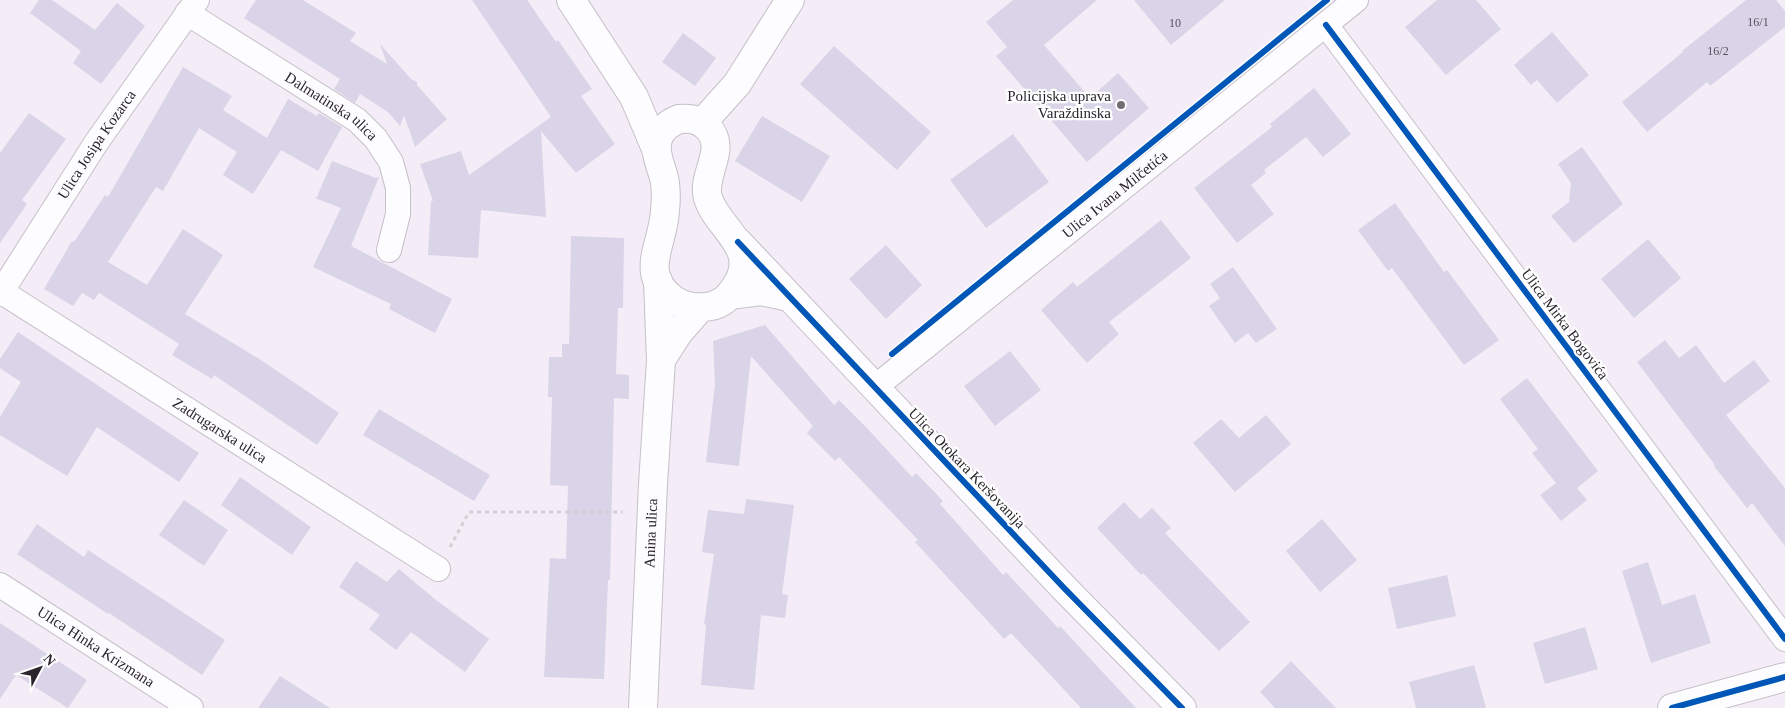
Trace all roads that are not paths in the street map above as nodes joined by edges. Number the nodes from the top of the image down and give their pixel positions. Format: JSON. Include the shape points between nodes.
{"nodes":[{"id":1,"x":571,"y":0,"type":"edge"},
{"id":2,"x":790,"y":0,"type":"edge"},
{"id":3,"x":1356,"y":0,"type":"edge"},
{"id":4,"x":192,"y":6,"type":"edge"},
{"id":5,"x":1326,"y":24,"type":"junction"},
{"id":6,"x":634,"y":97,"type":"junction"},
{"id":7,"x":699,"y":128,"type":"junction"},
{"id":8,"x":656,"y":149,"type":"junction"},
{"id":9,"x":738,"y":242,"type":"junction"},
{"id":10,"x":389,"y":250,"type":"dead end"},
{"id":11,"x":658,"y":281,"type":"junction"},
{"id":12,"x":1,"y":293,"type":"edge"},
{"id":13,"x":730,"y":295,"type":"junction"},
{"id":14,"x":790,"y":297,"type":"junction"},
{"id":15,"x":700,"y":308,"type":"junction"},
{"id":16,"x":662,"y":360,"type":"junction"},
{"id":17,"x":874,"y":388,"type":"junction"},
{"id":18,"x":438,"y":569,"type":"road end"},
{"id":19,"x":0,"y":584,"type":"edge"},
{"id":20,"x":1785,"y":639,"type":"edge"},
{"id":21,"x":1785,"y":677,"type":"edge"},
{"id":22,"x":191,"y":708,"type":"edge"},
{"id":23,"x":643,"y":708,"type":"edge"},
{"id":24,"x":1182,"y":708,"type":"edge"},
{"id":25,"x":1672,"y":708,"type":"edge"}],
"edges":[{"from":1,"to":6,"type":"main road","name":"Anina ulica"},
{"from":2,"to":7,"type":"main road","via":[[738,84]]},
{"from":3,"to":5,"type":"street","name":"Ulica Ivana Milčetića"},
{"from":4,"to":10,"type":"street","name":"Dalmatinska ulica","via":[[357,120],[376,139],[391,162],[398,188],[398,214]]},
{"from":4,"to":12,"type":"street","name":"Ulica Josipa Kozarca","via":[[96,143]]},
{"from":5,"to":17,"type":"street","name":"Ulica Ivana Milčetića"},
{"from":5,"to":20,"type":"street","name":"Ulica Mirka Bogovića"},
{"from":6,"to":7,"type":"main road"},
{"from":6,"to":8,"type":"main road","name":"Anina ulica"},
{"from":7,"to":8,"type":"main road","via":[[665,127]]},
{"from":7,"to":9,"type":"main road","name":"Ulica Otokara Keršovanija","via":[[716,153],[707,179],[710,206]]},
{"from":8,"to":11,"type":"main road","name":"Anina ulica","via":[[665,184],[666,210],[655,252],[654,268]]},
{"from":9,"to":13,"type":"main road","via":[[742,270]]},
{"from":9,"to":14,"type":"main road","name":"Ulica Otokara Keršovanija"},
{"from":11,"to":15,"type":"main road","via":[[676,302]]},
{"from":11,"to":16,"type":"main road","name":"Anina ulica"},
{"from":12,"to":18,"type":"street","name":"Zadrugarska ulica"},
{"from":13,"to":14,"type":"main road","via":[[761,291]]},
{"from":13,"to":15,"type":"main road","via":[[721,302]]},
{"from":14,"to":17,"type":"main road","name":"Ulica Otokara Keršovanija"},
{"from":15,"to":16,"type":"main road","name":"Anina ulica","via":[[679,332]]},
{"from":16,"to":23,"type":"main road","name":"Anina ulica"},
{"from":17,"to":24,"type":"main road","name":"Ulica Otokara Keršovanija"},
{"from":19,"to":22,"type":"street","name":"Ulica Hinka Krizmana"},
{"from":21,"to":25,"type":"main road"}]}
